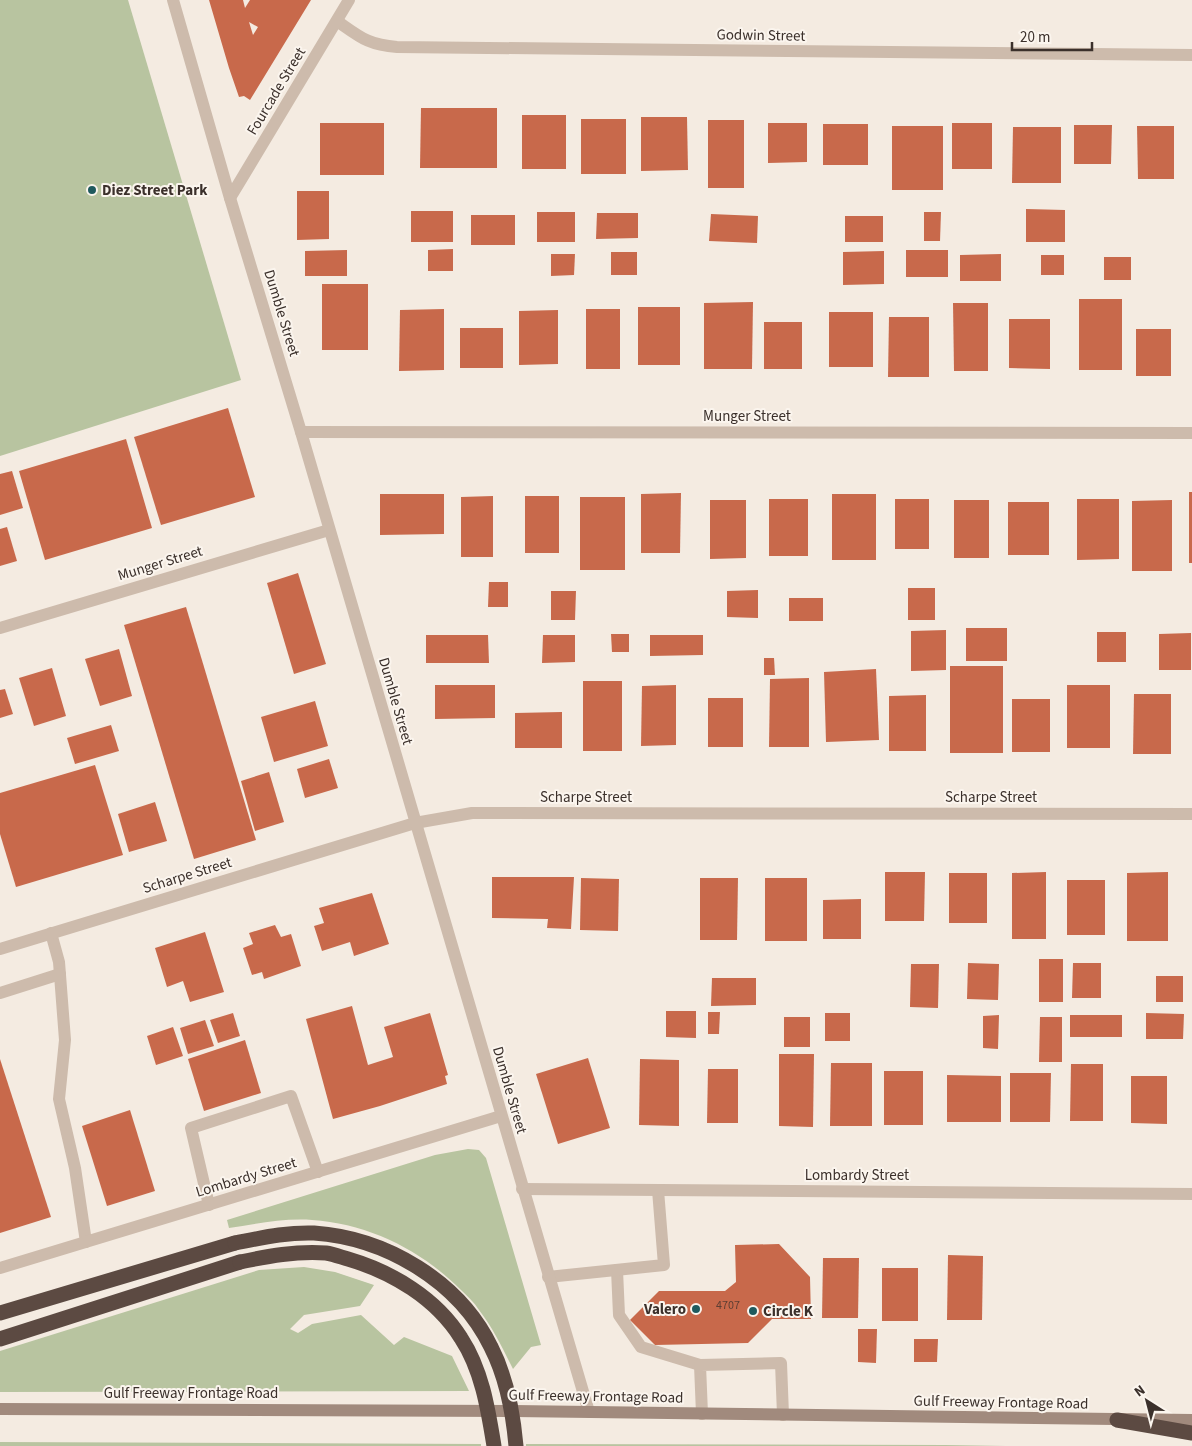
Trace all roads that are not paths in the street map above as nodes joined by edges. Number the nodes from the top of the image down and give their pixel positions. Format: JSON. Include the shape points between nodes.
{"nodes":[{"id":1,"x":173,"y":0,"type":"edge"},
{"id":2,"x":349,"y":0,"type":"edge"},
{"id":3,"x":337,"y":21,"type":"junction"},
{"id":4,"x":1192,"y":55,"type":"edge"},
{"id":5,"x":230,"y":198,"type":"junction"},
{"id":6,"x":301,"y":432,"type":"junction"},
{"id":7,"x":1192,"y":433,"type":"edge"},
{"id":8,"x":329,"y":530,"type":"junction"},
{"id":9,"x":0,"y":628,"type":"edge"},
{"id":10,"x":1192,"y":814,"type":"edge"},
{"id":11,"x":415,"y":823,"type":"junction"},
{"id":12,"x":51,"y":933,"type":"junction"},
{"id":13,"x":0,"y":949,"type":"edge"},
{"id":14,"x":60,"y":974,"type":"junction"},
{"id":15,"x":0,"y":993,"type":"edge"},
{"id":16,"x":501,"y":1116,"type":"junction"},
{"id":17,"x":318,"y":1172,"type":"junction"},
{"id":18,"x":522,"y":1189,"type":"junction"},
{"id":19,"x":658,"y":1190,"type":"junction"},
{"id":20,"x":1192,"y":1194,"type":"edge"},
{"id":21,"x":209,"y":1205,"type":"junction"},
{"id":22,"x":86,"y":1242,"type":"junction"},
{"id":23,"x":0,"y":1268,"type":"edge"},
{"id":24,"x":618,"y":1270,"type":"junction"},
{"id":25,"x":548,"y":1277,"type":"junction"},
{"id":26,"x":0,"y":1313,"type":"edge"},
{"id":27,"x":0,"y":1339,"type":"edge"},
{"id":28,"x":700,"y":1365,"type":"junction"},
{"id":29,"x":0,"y":1409,"type":"edge"},
{"id":30,"x":589,"y":1412,"type":"junction"},
{"id":31,"x":702,"y":1414,"type":"junction"},
{"id":32,"x":783,"y":1415,"type":"junction"},
{"id":33,"x":1117,"y":1420,"type":"junction"},
{"id":34,"x":1192,"y":1420,"type":"edge"},
{"id":35,"x":1192,"y":1433,"type":"edge"},
{"id":36,"x":494,"y":1446,"type":"edge"},
{"id":37,"x":516,"y":1446,"type":"edge"}],
"edges":[{"from":1,"to":5,"type":"street","name":"Dumble Street"},
{"from":2,"to":3,"type":"street","name":"Fourcade Street"},
{"from":3,"to":4,"type":"street","name":"Godwin Street","via":[[378,46],[397,48]]},
{"from":3,"to":5,"type":"street","name":"Fourcade Street"},
{"from":5,"to":6,"type":"street","name":"Dumble Street"},
{"from":6,"to":7,"type":"street","name":"Munger Street"},
{"from":6,"to":8,"type":"street","name":"Dumble Street"},
{"from":8,"to":9,"type":"street","name":"Munger Street"},
{"from":8,"to":11,"type":"street","name":"Dumble Street"},
{"from":10,"to":11,"type":"street","name":"Scharpe Street","via":[[472,812]]},
{"from":11,"to":12,"type":"street","name":"Scharpe Street"},
{"from":11,"to":16,"type":"street","name":"Dumble Street"},
{"from":12,"to":13,"type":"street","name":"Scharpe Street"},
{"from":12,"to":14,"type":"street"},
{"from":14,"to":15,"type":"street"},
{"from":14,"to":22,"type":"street","via":[[66,1040],[59,1099],[75,1168]]},
{"from":16,"to":17,"type":"street","name":"Lombardy Street"},
{"from":16,"to":18,"type":"street","name":"Dumble Street"},
{"from":17,"to":21,"type":"street","name":"Lombardy Street"},
{"from":17,"to":21,"type":"street","via":[[291,1096],[191,1128]]},
{"from":18,"to":19,"type":"street","name":"Lombardy Street"},
{"from":18,"to":25,"type":"street","name":"Dumble Street"},
{"from":19,"to":20,"type":"street","name":"Lombardy Street"},
{"from":19,"to":24,"type":"street","via":[[664,1265]]},
{"from":21,"to":22,"type":"street","name":"Lombardy Street"},
{"from":22,"to":23,"type":"street","name":"Lombardy Street"},
{"from":24,"to":25,"type":"street"},
{"from":24,"to":28,"type":"street","via":[[619,1315],[641,1347]]},
{"from":25,"to":30,"type":"street","name":"Dumble Street"},
{"from":26,"to":37,"type":"highway","bridge":true,"via":[[235,1243],[274,1235],[314,1233],[357,1239],[389,1251],[425,1272],[475,1319],[492,1348],[505,1383]]},
{"from":27,"to":36,"type":"highway","bridge":true,"via":[[240,1262],[286,1253],[328,1253],[370,1266],[411,1288],[440,1311],[461,1338],[475,1367],[487,1400]]},
{"from":28,"to":31,"type":"street"},
{"from":28,"to":32,"type":"street","via":[[781,1364]]},
{"from":29,"to":30,"type":"main road","name":"Gulf Freeway Frontage Road"},
{"from":30,"to":31,"type":"main road","name":"Gulf Freeway Frontage Road"},
{"from":31,"to":32,"type":"main road","name":"Gulf Freeway Frontage Road"},
{"from":32,"to":33,"type":"main road","name":"Gulf Freeway Frontage Road"},
{"from":33,"to":34,"type":"main road","name":"Gulf Freeway Frontage Road"},
{"from":33,"to":35,"type":"highway"}]}
